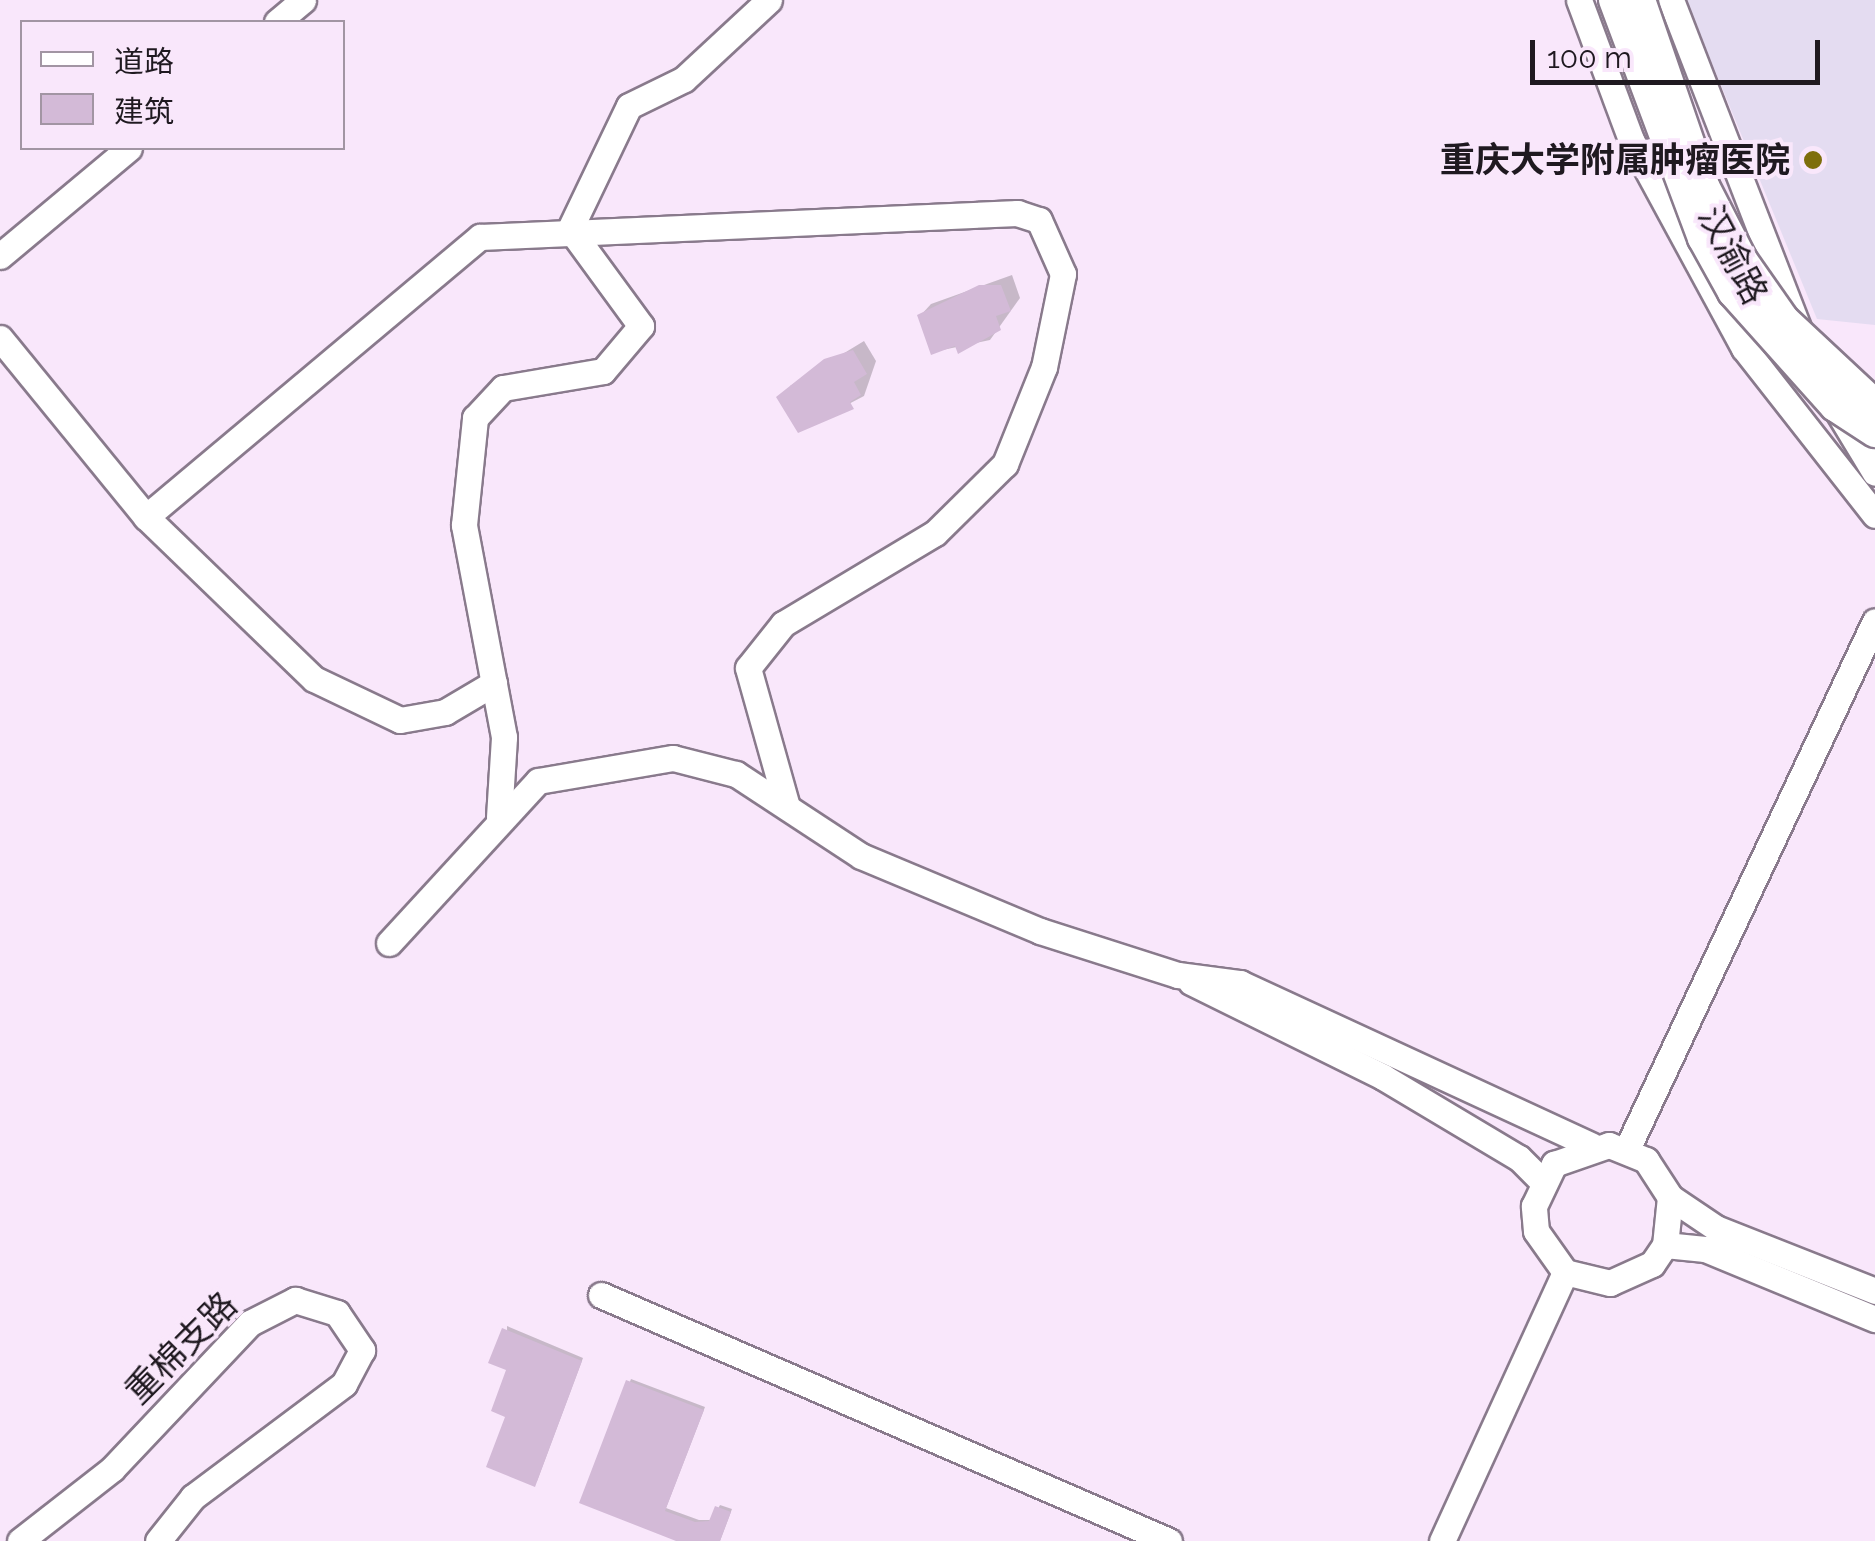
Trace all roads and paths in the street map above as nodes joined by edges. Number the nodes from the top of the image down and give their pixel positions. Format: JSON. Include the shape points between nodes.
{"nodes":[{"id":1,"x":304,"y":0,"type":"edge"},
{"id":2,"x":769,"y":0,"type":"edge"},
{"id":3,"x":1580,"y":0,"type":"edge"},
{"id":4,"x":1614,"y":0,"type":"edge"},
{"id":5,"x":1640,"y":0,"type":"edge"},
{"id":6,"x":1671,"y":0,"type":"edge"},
{"id":7,"x":279,"y":20,"type":"edge"},
{"id":8,"x":127,"y":150,"type":"edge"},
{"id":9,"x":570,"y":229,"type":"junction"},
{"id":10,"x":0,"y":256,"type":"edge"},
{"id":11,"x":0,"y":338,"type":"edge"},
{"id":12,"x":1875,"y":405,"type":"edge"},
{"id":13,"x":1875,"y":432,"type":"edge"},
{"id":14,"x":1875,"y":473,"type":"edge"},
{"id":15,"x":1875,"y":514,"type":"edge"},
{"id":16,"x":146,"y":518,"type":"junction"},
{"id":17,"x":1875,"y":621,"type":"edge"},
{"id":18,"x":494,"y":683,"type":"junction"},
{"id":19,"x":787,"y":807,"type":"junction"},
{"id":20,"x":499,"y":817,"type":"junction"},
{"id":21,"x":389,"y":942,"type":"dead end"},
{"id":22,"x":1178,"y":975,"type":"junction"},
{"id":23,"x":1591,"y":1145,"type":"junction"},
{"id":24,"x":1627,"y":1149,"type":"junction"},
{"id":25,"x":1542,"y":1181,"type":"junction"},
{"id":26,"x":1670,"y":1197,"type":"junction"},
{"id":27,"x":1665,"y":1245,"type":"junction"},
{"id":28,"x":1566,"y":1272,"type":"junction"},
{"id":29,"x":1875,"y":1291,"type":"edge"},
{"id":30,"x":601,"y":1296,"type":"dead end"},
{"id":31,"x":1875,"y":1319,"type":"edge"},
{"id":32,"x":20,"y":1541,"type":"edge"},
{"id":33,"x":158,"y":1541,"type":"edge"},
{"id":34,"x":1169,"y":1541,"type":"edge"},
{"id":35,"x":1442,"y":1541,"type":"edge"}],
"edges":[{"from":1,"to":7,"type":"street"},
{"from":2,"to":9,"type":"street","via":[[684,79],[629,106]]},
{"from":3,"to":15,"type":"street","name":"汉渝路","via":[[1631,140],[1744,348]]},
{"from":4,"to":13,"type":"main road","bridge":true,"via":[[1703,238],[1732,292],[1835,406]]},
{"from":5,"to":12,"type":"main road","bridge":true,"via":[[1704,186],[1742,260],[1784,320]]},
{"from":6,"to":14,"type":"street","name":"汉渝路","via":[[1796,322]]},
{"from":8,"to":10,"type":"street"},
{"from":9,"to":16,"type":"street","via":[[503,232],[461,248]]},
{"from":9,"to":18,"type":"street","via":[[641,326],[603,371],[503,388],[475,418],[464,525]]},
{"from":9,"to":19,"type":"street","via":[[1017,212],[1056,242],[1063,274],[1044,367],[1005,464],[935,532],[784,624],[748,668]]},
{"from":11,"to":16,"type":"street"},
{"from":16,"to":18,"type":"street","via":[[272,647],[376,714],[421,719]]},
{"from":17,"to":24,"type":"street"},
{"from":18,"to":20,"type":"street","via":[[504,736]]},
{"from":19,"to":20,"type":"street","via":[[736,774],[673,758],[538,781]]},
{"from":19,"to":22,"type":"street","via":[[860,856],[1040,931]]},
{"from":20,"to":21,"type":"street"},
{"from":22,"to":23,"type":"street","via":[[1240,983]]},
{"from":22,"to":25,"type":"street","via":[[1383,1077],[1519,1158]]},
{"from":23,"to":24,"type":"street"},
{"from":23,"to":25,"type":"street"},
{"from":24,"to":26,"type":"street","via":[[1654,1168]]},
{"from":25,"to":28,"type":"street","via":[[1536,1231]]},
{"from":26,"to":27,"type":"street"},
{"from":26,"to":29,"type":"street","via":[[1716,1228]]},
{"from":27,"to":28,"type":"street","via":[[1621,1280]]},
{"from":27,"to":31,"type":"street","via":[[1705,1248]]},
{"from":28,"to":35,"type":"street"},
{"from":30,"to":34,"type":"street"},
{"from":32,"to":33,"type":"street","name":"重棉支路","via":[[112,1469],[250,1323],[295,1300],[337,1313],[362,1350],[356,1368],[192,1497]]}]}
